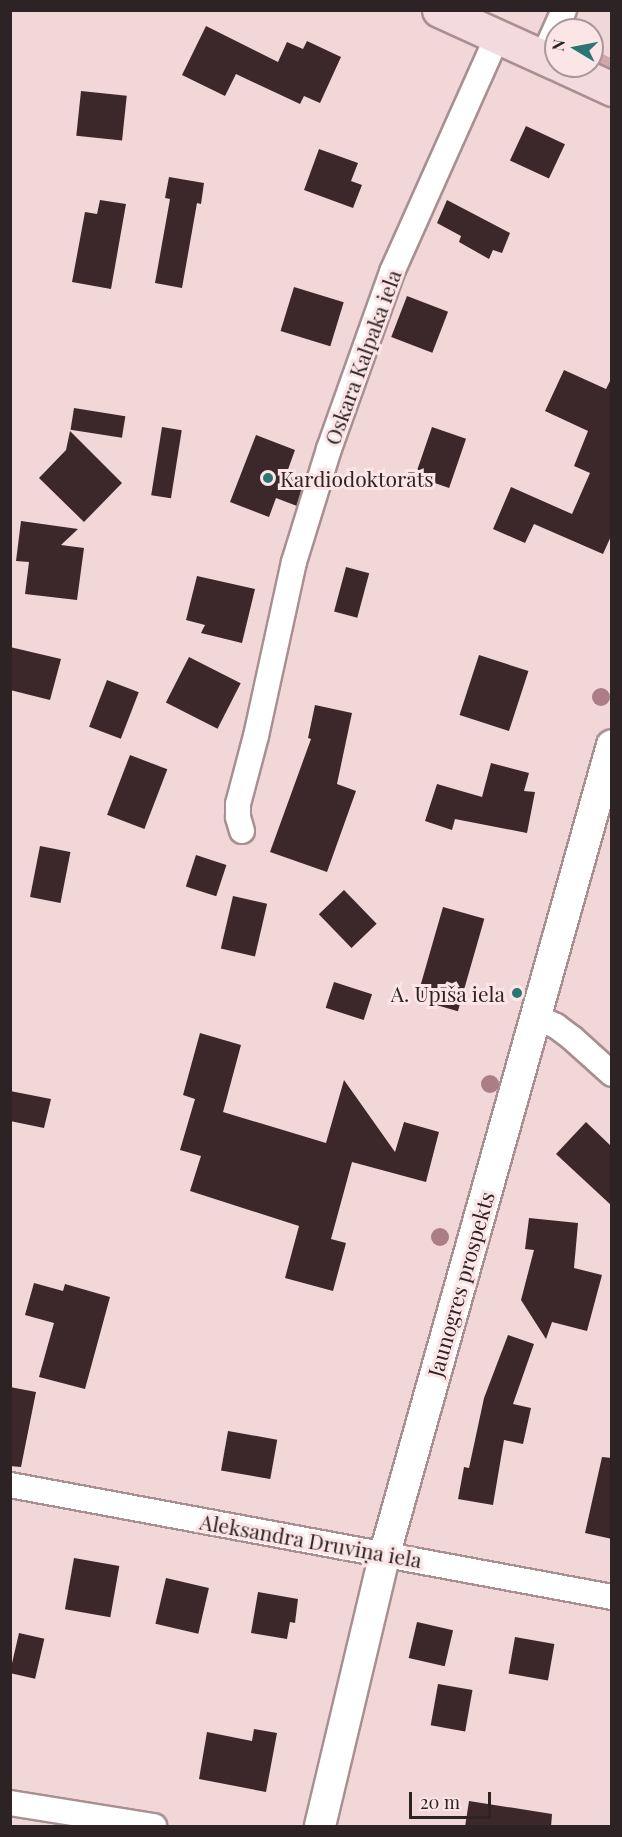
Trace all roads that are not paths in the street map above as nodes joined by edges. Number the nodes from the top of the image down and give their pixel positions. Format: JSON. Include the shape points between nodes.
{"nodes":[{"id":1,"x":439,"y":10,"type":"edge"},
{"id":2,"x":497,"y":37,"type":"junction"},
{"id":3,"x":544,"y":58,"type":"edge"},
{"id":4,"x":588,"y":78,"type":"edge"},
{"id":5,"x":612,"y":89,"type":"edge"},
{"id":6,"x":612,"y":745,"type":"edge"},
{"id":7,"x":242,"y":831,"type":"dead end"},
{"id":8,"x":536,"y":1017,"type":"junction"},
{"id":9,"x":612,"y":1074,"type":"edge"},
{"id":10,"x":10,"y":1485,"type":"edge"},
{"id":11,"x":385,"y":1553,"type":"junction"},
{"id":12,"x":612,"y":1597,"type":"edge"},
{"id":13,"x":10,"y":1803,"type":"edge"},
{"id":14,"x":154,"y":1827,"type":"edge"},
{"id":15,"x":320,"y":1827,"type":"edge"}],
"edges":[{"from":1,"to":2,"type":"main road"},
{"from":2,"to":3,"type":"main road"},
{"from":2,"to":7,"type":"street","name":"Oskara Kalpaka iela","via":[[392,272],[329,448],[294,562],[237,804]]},
{"from":4,"to":5,"type":"main road"},
{"from":6,"to":8,"type":"street","name":"Jaunogres prospekts"},
{"from":8,"to":9,"type":"street","via":[[556,1026]]},
{"from":8,"to":11,"type":"street","name":"Jaunogres prospekts"},
{"from":10,"to":11,"type":"street","name":"Aleksandra Druviņa iela"},
{"from":11,"to":12,"type":"street","name":"Aleksandra Druviņa iela"},
{"from":11,"to":15,"type":"street","name":"Jaunogres prospekts"},
{"from":13,"to":14,"type":"street"}]}
